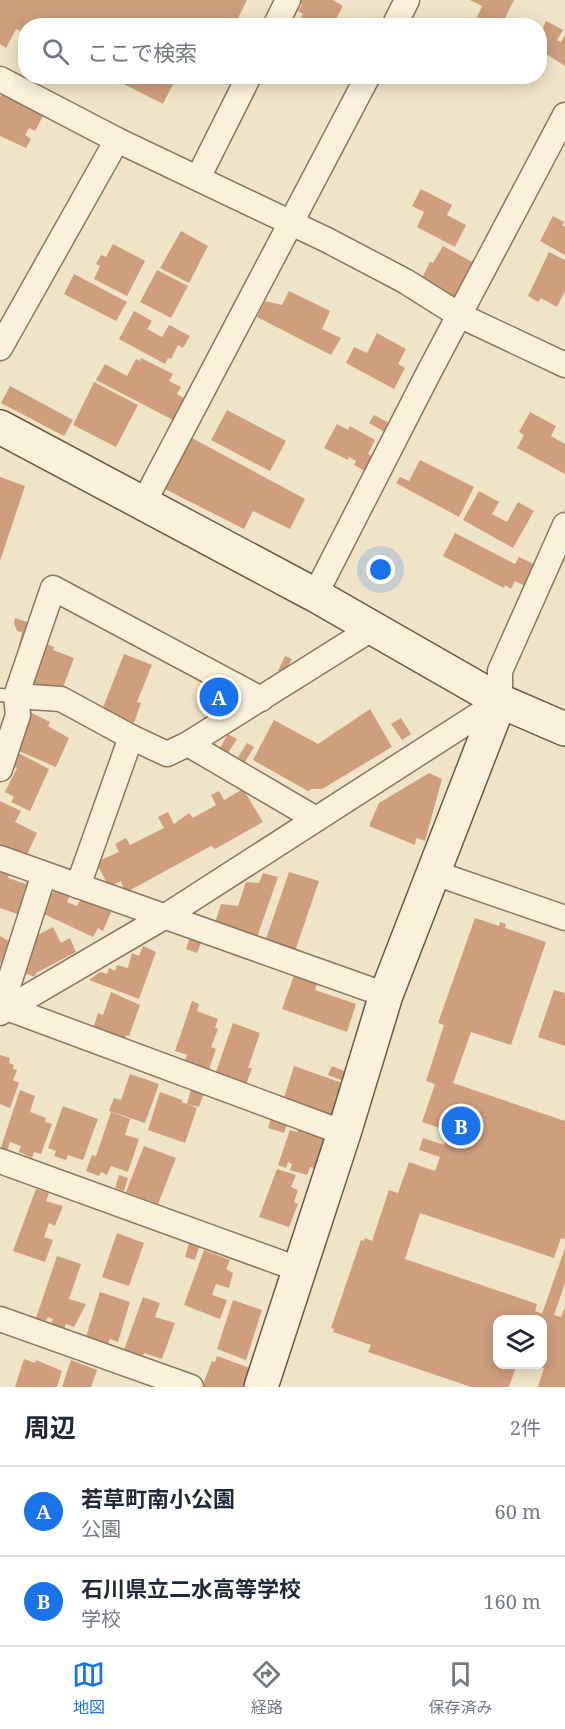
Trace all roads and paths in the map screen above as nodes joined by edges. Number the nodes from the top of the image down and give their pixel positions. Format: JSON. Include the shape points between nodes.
{"nodes":[{"id":1,"x":288,"y":0,"type":"edge"},
{"id":2,"x":407,"y":0,"type":"edge"},
{"id":3,"x":279,"y":18,"type":"edge"},
{"id":4,"x":398,"y":18,"type":"edge"},
{"id":5,"x":0,"y":79,"type":"edge"},
{"id":6,"x":245,"y":84,"type":"edge"},
{"id":7,"x":364,"y":84,"type":"edge"},
{"id":8,"x":565,"y":115,"type":"edge"},
{"id":9,"x":117,"y":140,"type":"junction"},
{"id":10,"x":198,"y":178,"type":"junction"},
{"id":11,"x":292,"y":223,"type":"junction"},
{"id":12,"x":459,"y":315,"type":"junction"},
{"id":13,"x":0,"y":348,"type":"edge"},
{"id":14,"x":565,"y":365,"type":"edge"},
{"id":15,"x":0,"y":427,"type":"edge"},
{"id":16,"x":142,"y":504,"type":"junction"},
{"id":17,"x":565,"y":525,"type":"edge"},
{"id":18,"x":315,"y":595,"type":"junction"},
{"id":19,"x":374,"y":628,"type":"junction"},
{"id":20,"x":8,"y":695,"type":"edge"},
{"id":21,"x":261,"y":699,"type":"junction"},
{"id":22,"x":500,"y":701,"type":"junction"},
{"id":23,"x":565,"y":729,"type":"edge"},
{"id":24,"x":131,"y":737,"type":"junction"},
{"id":25,"x":188,"y":744,"type":"junction"},
{"id":26,"x":0,"y":769,"type":"edge"},
{"id":27,"x":316,"y":819,"type":"junction"},
{"id":28,"x":0,"y":858,"type":"edge"},
{"id":29,"x":432,"y":872,"type":"junction"},
{"id":30,"x":44,"y":874,"type":"junction"},
{"id":31,"x":78,"y":886,"type":"junction"},
{"id":32,"x":165,"y":917,"type":"junction"},
{"id":33,"x":565,"y":918,"type":"edge"},
{"id":34,"x":386,"y":995,"type":"junction"},
{"id":35,"x":4,"y":1011,"type":"edge"},
{"id":36,"x":344,"y":1133,"type":"junction"},
{"id":37,"x":0,"y":1161,"type":"edge"},
{"id":38,"x":298,"y":1269,"type":"junction"},
{"id":39,"x":0,"y":1319,"type":"edge"},
{"id":40,"x":191,"y":1387,"type":"edge"},
{"id":41,"x":261,"y":1387,"type":"edge"}],
"edges":[{"from":1,"to":3,"type":"street"},
{"from":2,"to":4,"type":"street"},
{"from":5,"to":9,"type":"street"},
{"from":6,"to":10,"type":"street"},
{"from":7,"to":11,"type":"street"},
{"from":8,"to":12,"type":"street"},
{"from":9,"to":10,"type":"street"},
{"from":9,"to":13,"type":"street"},
{"from":10,"to":11,"type":"street"},
{"from":11,"to":12,"type":"street","via":[[405,280]]},
{"from":11,"to":16,"type":"street"},
{"from":12,"to":14,"type":"street"},
{"from":12,"to":18,"type":"street"},
{"from":15,"to":16,"type":"street"},
{"from":16,"to":18,"type":"street"},
{"from":17,"to":22,"type":"street","via":[[500,671]]},
{"from":18,"to":19,"type":"street"},
{"from":19,"to":21,"type":"street"},
{"from":19,"to":22,"type":"street"},
{"from":20,"to":21,"type":"street","via":[[53,588]]},
{"from":20,"to":24,"type":"street","via":[[61,699]]},
{"from":20,"to":26,"type":"street","via":[[18,715]]},
{"from":21,"to":25,"type":"street"},
{"from":22,"to":23,"type":"street"},
{"from":22,"to":27,"type":"street"},
{"from":22,"to":29,"type":"street"},
{"from":24,"to":25,"type":"street","via":[[167,754]]},
{"from":24,"to":31,"type":"street"},
{"from":25,"to":27,"type":"street"},
{"from":27,"to":32,"type":"street"},
{"from":28,"to":30,"type":"street"},
{"from":29,"to":33,"type":"street"},
{"from":29,"to":34,"type":"street"},
{"from":30,"to":31,"type":"street"},
{"from":30,"to":35,"type":"street","via":[[6,989]]},
{"from":31,"to":32,"type":"street"},
{"from":32,"to":34,"type":"street"},
{"from":32,"to":35,"type":"street"},
{"from":34,"to":36,"type":"street"},
{"from":35,"to":36,"type":"street"},
{"from":36,"to":38,"type":"street"},
{"from":37,"to":38,"type":"street"},
{"from":38,"to":41,"type":"street"},
{"from":39,"to":40,"type":"street"}]}
